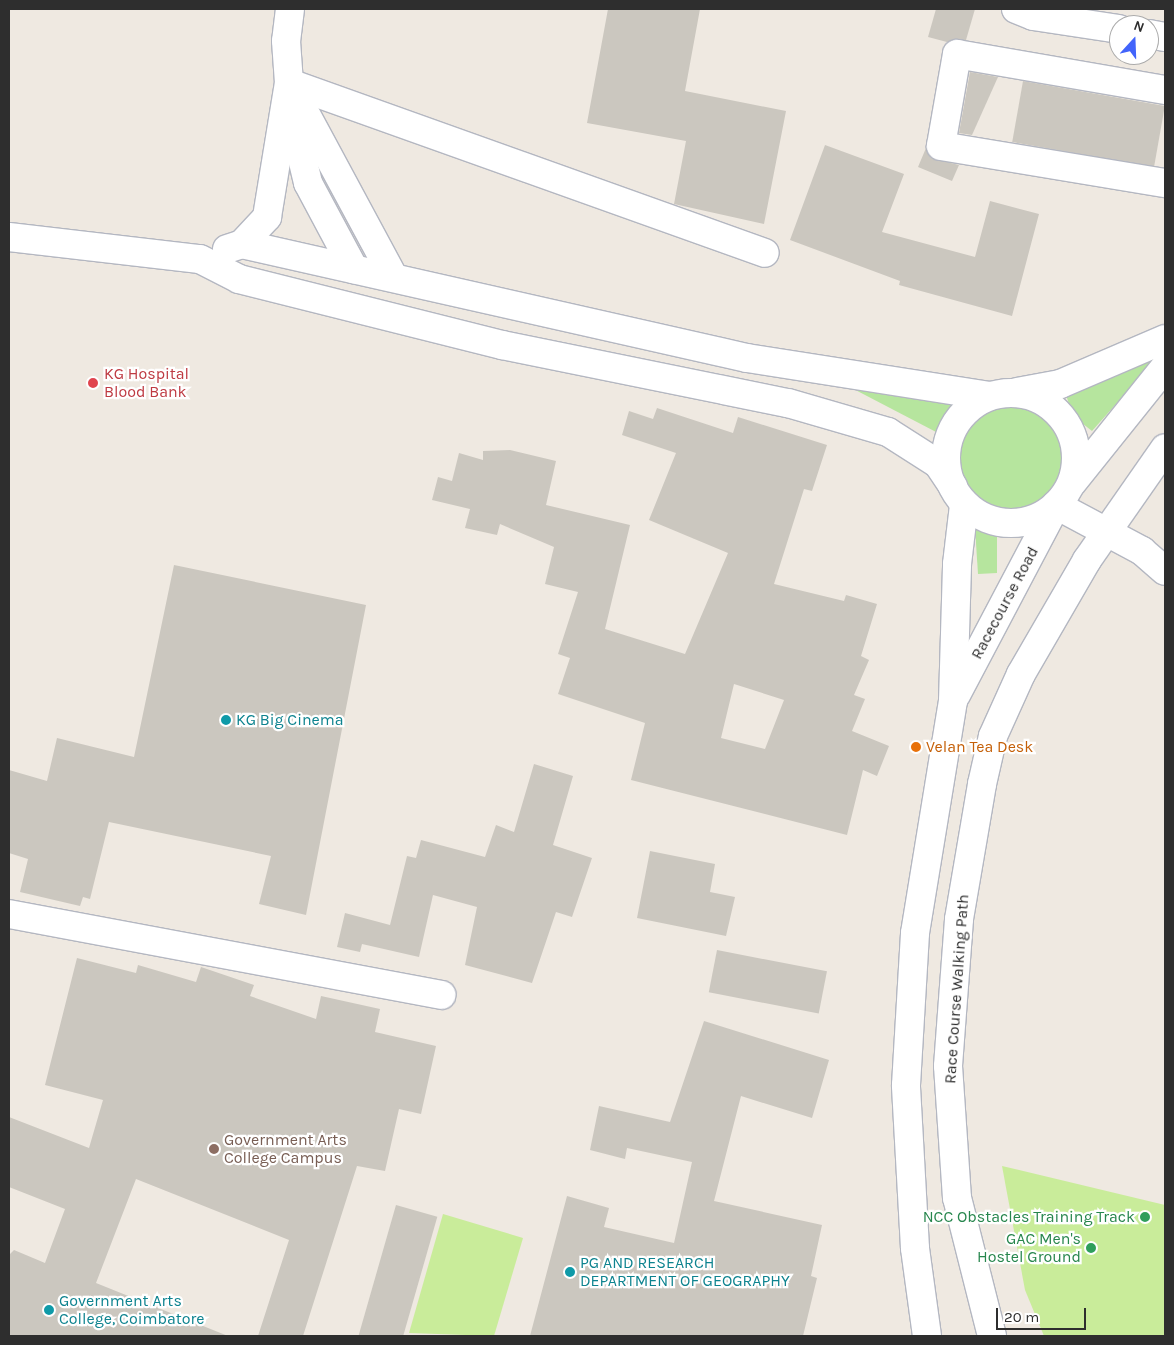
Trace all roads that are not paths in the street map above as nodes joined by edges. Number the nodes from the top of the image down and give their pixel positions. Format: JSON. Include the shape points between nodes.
{"nodes":[{"id":1,"x":290,"y":9,"type":"edge"},
{"id":2,"x":1016,"y":9,"type":"edge"},
{"id":3,"x":1109,"y":27,"type":"edge"},
{"id":4,"x":289,"y":83,"type":"junction"},
{"id":5,"x":1165,"y":90,"type":"edge"},
{"id":6,"x":1165,"y":183,"type":"edge"},
{"id":7,"x":9,"y":237,"type":"edge"},
{"id":8,"x":242,"y":244,"type":"junction"},
{"id":9,"x":765,"y":253,"type":"dead end"},
{"id":10,"x":200,"y":259,"type":"junction"},
{"id":11,"x":354,"y":269,"type":"junction"},
{"id":12,"x":394,"y":278,"type":"junction"},
{"id":13,"x":1165,"y":339,"type":"edge"},
{"id":14,"x":1165,"y":367,"type":"edge"},
{"id":15,"x":1001,"y":394,"type":"junction"},
{"id":16,"x":1165,"y":448,"type":"edge"},
{"id":17,"x":1063,"y":495,"type":"junction"},
{"id":18,"x":959,"y":496,"type":"junction"},
{"id":19,"x":1106,"y":532,"type":"junction"},
{"id":20,"x":1165,"y":571,"type":"edge"},
{"id":21,"x":953,"y":701,"type":"junction"},
{"id":22,"x":9,"y":914,"type":"edge"},
{"id":23,"x":441,"y":995,"type":"dead end"},
{"id":24,"x":927,"y":1336,"type":"edge"},
{"id":25,"x":992,"y":1336,"type":"edge"}],
"edges":[{"from":1,"to":4,"type":"street","via":[[286,41]]},
{"from":2,"to":3,"type":"street","via":[[1033,16]]},
{"from":4,"to":8,"type":"street","via":[[266,217]]},
{"from":4,"to":9,"type":"street"},
{"from":4,"to":11,"type":"street","via":[[293,131],[308,183]]},
{"from":4,"to":12,"type":"street"},
{"from":5,"to":6,"type":"street","via":[[957,54],[941,146]]},
{"from":7,"to":10,"type":"street"},
{"from":8,"to":10,"type":"street"},
{"from":8,"to":11,"type":"street"},
{"from":10,"to":18,"type":"street","via":[[239,279],[502,345],[851,420],[888,432],[938,464]]},
{"from":11,"to":12,"type":"street"},
{"from":12,"to":15,"type":"street","via":[[747,358]]},
{"from":13,"to":15,"type":"street","via":[[1060,384]]},
{"from":14,"to":17,"type":"street","name":"Racecourse Road"},
{"from":15,"to":17,"type":"street","via":[[1046,403],[1066,423],[1076,448]]},
{"from":15,"to":18,"type":"street","via":[[960,418],[950,434],[946,453]]},
{"from":16,"to":19,"type":"street","name":"Race Course Walking Path"},
{"from":17,"to":18,"type":"street","via":[[1039,517],[1019,522],[998,521]]},
{"from":17,"to":19,"type":"street"},
{"from":17,"to":21,"type":"street","name":"Racecourse Road"},
{"from":18,"to":21,"type":"street"},
{"from":19,"to":20,"type":"street","via":[[1142,551]]},
{"from":19,"to":25,"type":"street","name":"Race Course Walking Path","via":[[1022,674],[994,736],[959,919],[948,1066],[957,1198]]},
{"from":21,"to":24,"type":"street","via":[[915,933],[906,1084],[915,1248]]},
{"from":22,"to":23,"type":"street"}]}
